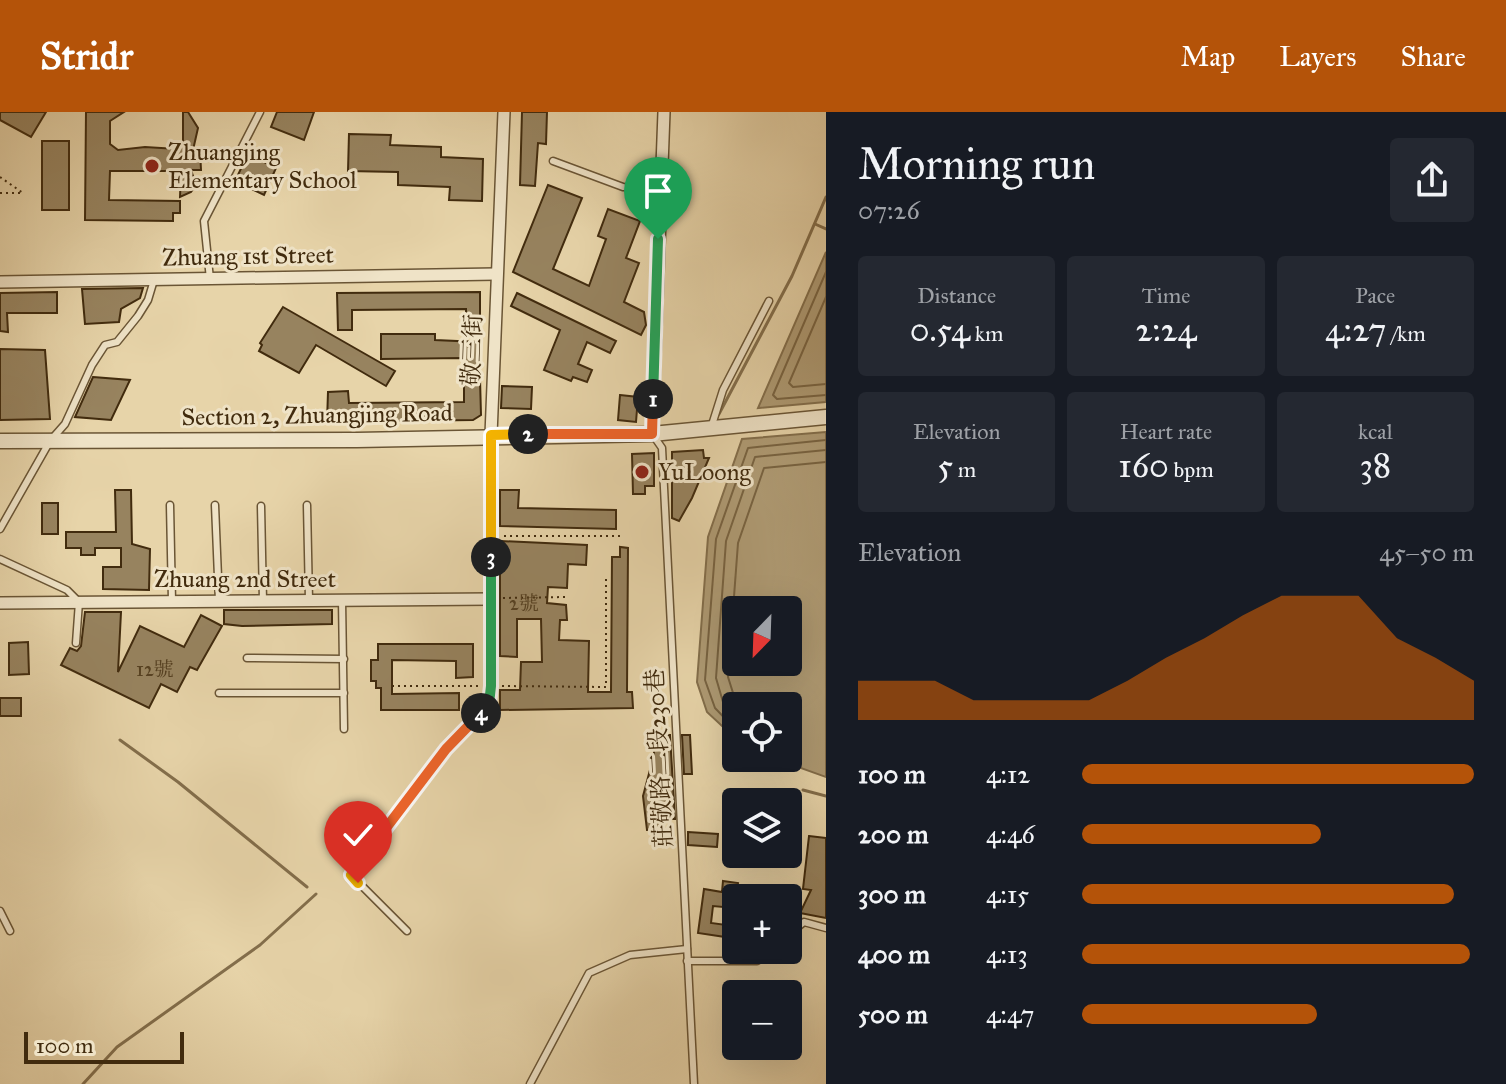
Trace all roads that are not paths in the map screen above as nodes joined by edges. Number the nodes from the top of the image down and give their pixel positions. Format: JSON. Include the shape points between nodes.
{"nodes":[{"id":1,"x":260,"y":112,"type":"edge"},
{"id":2,"x":504,"y":112,"type":"edge"},
{"id":3,"x":664,"y":112,"type":"edge"},
{"id":4,"x":553,"y":161,"type":"dead end"},
{"id":5,"x":660,"y":188,"type":"junction"},
{"id":6,"x":496,"y":274,"type":"junction"},
{"id":7,"x":210,"y":279,"type":"junction"},
{"id":8,"x":154,"y":280,"type":"junction"},
{"id":9,"x":0,"y":282,"type":"edge"},
{"id":10,"x":769,"y":301,"type":"dead end"},
{"id":11,"x":826,"y":417,"type":"edge"},
{"id":12,"x":711,"y":428,"type":"junction"},
{"id":13,"x":652,"y":434,"type":"junction"},
{"id":14,"x":491,"y":435,"type":"junction"},
{"id":15,"x":0,"y":441,"type":"edge"},
{"id":16,"x":50,"y":441,"type":"junction"},
{"id":17,"x":170,"y":505,"type":"dead end"},
{"id":18,"x":215,"y":505,"type":"dead end"},
{"id":19,"x":307,"y":505,"type":"dead end"},
{"id":20,"x":261,"y":506,"type":"dead end"},
{"id":21,"x":0,"y":529,"type":"edge"},
{"id":22,"x":0,"y":559,"type":"edge"},
{"id":23,"x":491,"y":599,"type":"junction"},
{"id":24,"x":309,"y":600,"type":"junction"},
{"id":25,"x":342,"y":600,"type":"junction"},
{"id":26,"x":172,"y":601,"type":"junction"},
{"id":27,"x":219,"y":601,"type":"junction"},
{"id":28,"x":263,"y":601,"type":"junction"},
{"id":29,"x":79,"y":602,"type":"junction"},
{"id":30,"x":0,"y":603,"type":"edge"},
{"id":31,"x":76,"y":643,"type":"dead end"},
{"id":32,"x":247,"y":658,"type":"dead end"},
{"id":33,"x":344,"y":659,"type":"junction"},
{"id":34,"x":491,"y":686,"type":"joint"},
{"id":35,"x":219,"y":693,"type":"dead end"},
{"id":36,"x":344,"y":693,"type":"junction"},
{"id":37,"x":344,"y":729,"type":"dead end"},
{"id":38,"x":0,"y":911,"type":"edge"},
{"id":39,"x":802,"y":924,"type":"edge"},
{"id":40,"x":826,"y":928,"type":"edge"},
{"id":41,"x":10,"y":931,"type":"dead end"},
{"id":42,"x":407,"y":931,"type":"dead end"},
{"id":43,"x":687,"y":949,"type":"junction"},
{"id":44,"x":687,"y":961,"type":"junction"},
{"id":45,"x":722,"y":961,"type":"edge"},
{"id":46,"x":530,"y":1084,"type":"edge"},
{"id":47,"x":694,"y":1084,"type":"edge"}],
"edges":[{"from":1,"to":7,"type":"lane","via":[[204,221]]},
{"from":2,"to":6,"type":"street","name":"敬三街"},
{"from":3,"to":5,"type":"street"},
{"from":4,"to":5,"type":"lane","via":[[623,187]]},
{"from":5,"to":13,"type":"street"},
{"from":6,"to":7,"type":"street","name":"Zhuang 1st Street"},
{"from":6,"to":14,"type":"street","name":"敬三街"},
{"from":7,"to":8,"type":"street","name":"Zhuang 1st Street"},
{"from":8,"to":9,"type":"street","name":"Zhuang 1st Street"},
{"from":8,"to":16,"type":"lane","via":[[148,300],[117,342],[105,345],[65,424]]},
{"from":10,"to":12,"type":"lane","via":[[723,390]]},
{"from":11,"to":12,"type":"street","name":"Section 2, Zhuangjing Road"},
{"from":12,"to":13,"type":"street","name":"Section 2, Zhuangjing Road"},
{"from":13,"to":14,"type":"street","name":"Section 2, Zhuangjing Road"},
{"from":13,"to":43,"type":"lane","name":"莊敬路二段230巷","via":[[662,448]]},
{"from":14,"to":16,"type":"street","name":"Section 2, Zhuangjing Road"},
{"from":14,"to":23,"type":"street","name":"敬三街"},
{"from":15,"to":16,"type":"street","name":"Section 2, Zhuangjing Road"},
{"from":16,"to":21,"type":"lane"},
{"from":17,"to":26,"type":"lane"},
{"from":18,"to":27,"type":"lane"},
{"from":19,"to":24,"type":"lane"},
{"from":20,"to":28,"type":"lane"},
{"from":22,"to":29,"type":"lane","via":[[67,590]]},
{"from":23,"to":25,"type":"street","name":"Zhuang 2nd Street"},
{"from":23,"to":34,"type":"street","name":"敬三街"},
{"from":24,"to":25,"type":"street","name":"Zhuang 2nd Street"},
{"from":24,"to":28,"type":"street","name":"Zhuang 2nd Street"},
{"from":25,"to":33,"type":"lane"},
{"from":26,"to":27,"type":"street","name":"Zhuang 2nd Street"},
{"from":26,"to":29,"type":"street","name":"Zhuang 2nd Street"},
{"from":27,"to":28,"type":"street","name":"Zhuang 2nd Street"},
{"from":29,"to":30,"type":"street","name":"Zhuang 2nd Street"},
{"from":29,"to":31,"type":"lane"},
{"from":32,"to":33,"type":"lane"},
{"from":33,"to":36,"type":"lane"},
{"from":34,"to":42,"type":"lane","via":[[489,704],[446,749],[351,875]]},
{"from":35,"to":36,"type":"lane"},
{"from":36,"to":37,"type":"lane"},
{"from":38,"to":41,"type":"lane"},
{"from":39,"to":40,"type":"lane"},
{"from":43,"to":44,"type":"lane","name":"莊敬路二段230巷"},
{"from":43,"to":46,"type":"lane","via":[[630,955],[589,973]]},
{"from":44,"to":45,"type":"lane"},
{"from":44,"to":47,"type":"lane","name":"莊敬路二段230巷"}]}
